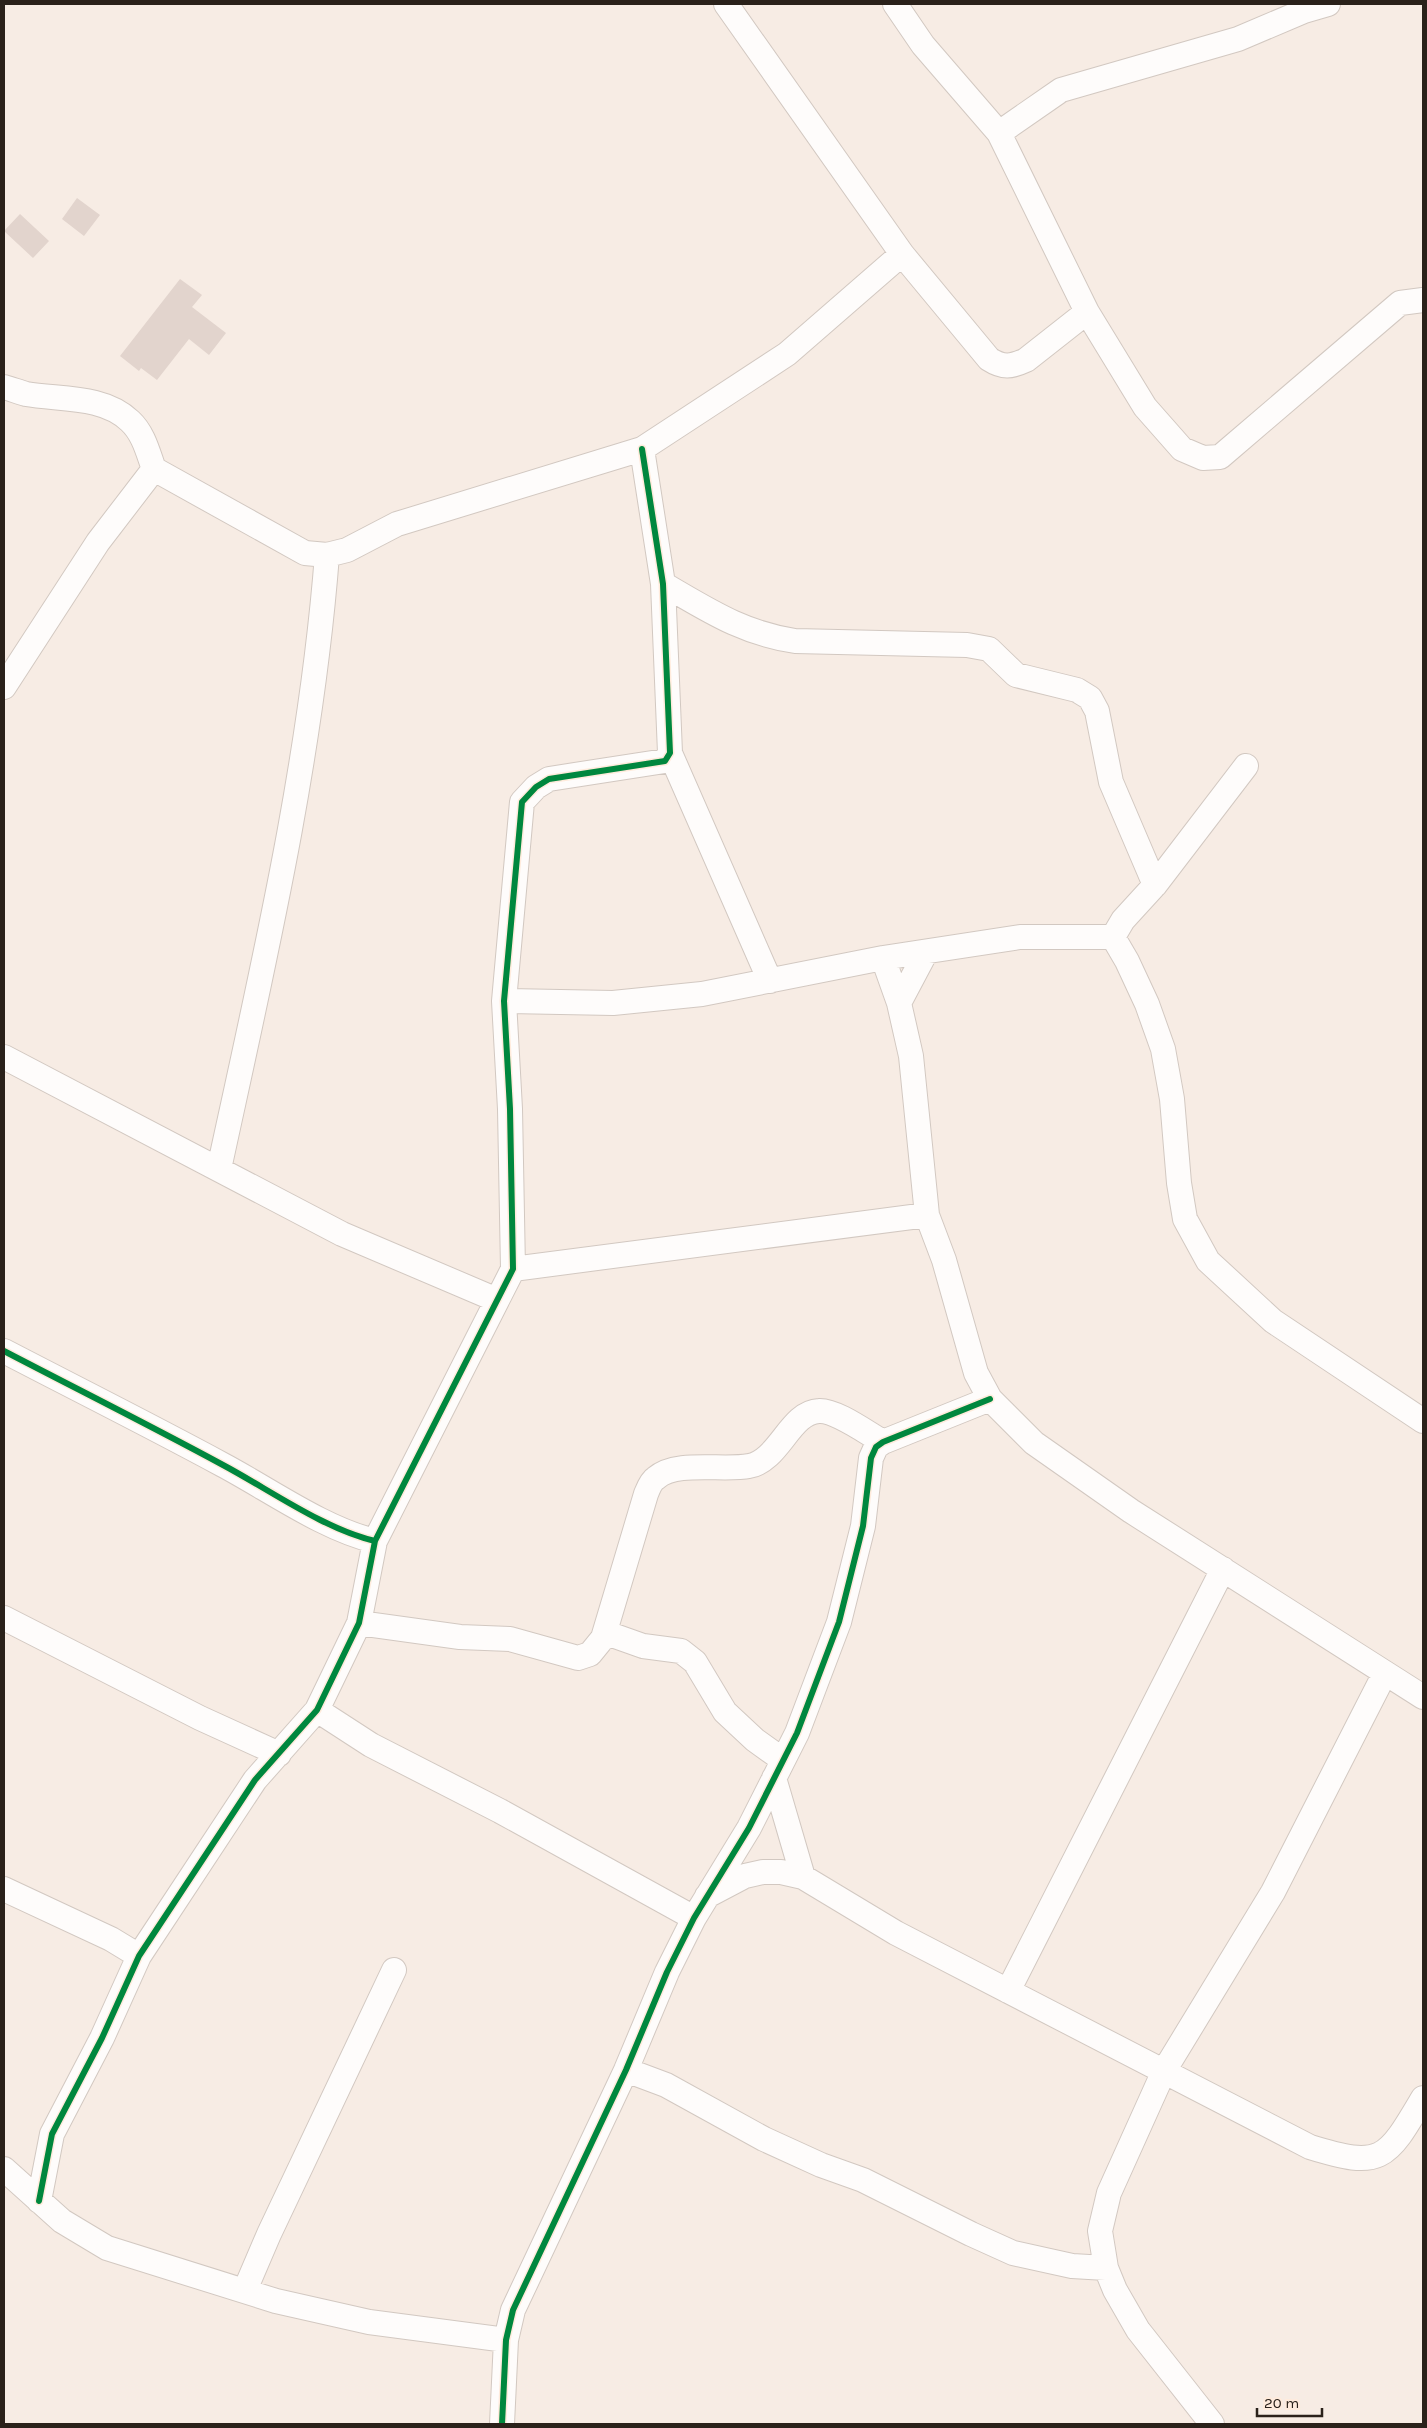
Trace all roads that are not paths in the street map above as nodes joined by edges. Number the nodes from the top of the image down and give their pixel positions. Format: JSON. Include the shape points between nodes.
{"nodes":[{"id":1,"x":726,"y":4,"type":"edge"},
{"id":2,"x":895,"y":4,"type":"edge"},
{"id":3,"x":1328,"y":4,"type":"edge"},
{"id":4,"x":999,"y":133,"type":"junction"},
{"id":5,"x":902,"y":254,"type":"junction"},
{"id":6,"x":1423,"y":300,"type":"edge"},
{"id":7,"x":1087,"y":312,"type":"junction"},
{"id":8,"x":4,"y":387,"type":"edge"},
{"id":9,"x":642,"y":449,"type":"junction"},
{"id":10,"x":154,"y":470,"type":"junction"},
{"id":11,"x":327,"y":555,"type":"junction"},
{"id":12,"x":663,"y":584,"type":"junction"},
{"id":13,"x":4,"y":686,"type":"edge"},
{"id":14,"x":670,"y":753,"type":"junction"},
{"id":15,"x":1246,"y":766,"type":"dead end"},
{"id":16,"x":1155,"y":885,"type":"junction"},
{"id":17,"x":1113,"y":938,"type":"junction"},
{"id":18,"x":926,"y":952,"type":"junction"},
{"id":19,"x":882,"y":958,"type":"junction"},
{"id":20,"x":770,"y":981,"type":"junction"},
{"id":21,"x":504,"y":1001,"type":"junction"},
{"id":22,"x":899,"y":1003,"type":"junction"},
{"id":23,"x":4,"y":1058,"type":"edge"},
{"id":24,"x":218,"y":1169,"type":"junction"},
{"id":25,"x":927,"y":1215,"type":"junction"},
{"id":26,"x":513,"y":1269,"type":"junction"},
{"id":27,"x":497,"y":1300,"type":"junction"},
{"id":28,"x":4,"y":1351,"type":"edge"},
{"id":29,"x":990,"y":1399,"type":"junction"},
{"id":30,"x":1423,"y":1421,"type":"edge"},
{"id":31,"x":883,"y":1442,"type":"junction"},
{"id":32,"x":376,"y":1541,"type":"junction"},
{"id":33,"x":1223,"y":1569,"type":"junction"},
{"id":34,"x":4,"y":1618,"type":"edge"},
{"id":35,"x":359,"y":1623,"type":"junction"},
{"id":36,"x":603,"y":1638,"type":"junction"},
{"id":37,"x":1385,"y":1673,"type":"junction"},
{"id":38,"x":1423,"y":1697,"type":"edge"},
{"id":39,"x":316,"y":1710,"type":"junction"},
{"id":40,"x":279,"y":1754,"type":"junction"},
{"id":41,"x":779,"y":1769,"type":"junction"},
{"id":42,"x":803,"y":1877,"type":"junction"},
{"id":43,"x":4,"y":1889,"type":"edge"},
{"id":44,"x":708,"y":1896,"type":"junction"},
{"id":45,"x":694,"y":1918,"type":"junction"},
{"id":46,"x":139,"y":1956,"type":"junction"},
{"id":47,"x":394,"y":1970,"type":"dead end"},
{"id":48,"x":1008,"y":1991,"type":"junction"},
{"id":49,"x":626,"y":2070,"type":"junction"},
{"id":50,"x":1164,"y":2071,"type":"junction"},
{"id":51,"x":1423,"y":2098,"type":"edge"},
{"id":52,"x":4,"y":2169,"type":"edge"},
{"id":53,"x":40,"y":2200,"type":"junction"},
{"id":54,"x":1106,"y":2268,"type":"junction"},
{"id":55,"x":245,"y":2290,"type":"junction"},
{"id":56,"x":506,"y":2340,"type":"junction"},
{"id":57,"x":502,"y":2424,"type":"edge"},
{"id":58,"x":1212,"y":2424,"type":"edge"}],
"edges":[{"from":1,"to":5,"type":"street"},
{"from":2,"to":4,"type":"street","via":[[923,45]]},
{"from":3,"to":4,"type":"street","via":[[1238,39],[1061,90]]},
{"from":4,"to":7,"type":"street"},
{"from":5,"to":7,"type":"street","via":[[988,359],[1001,367],[1014,366],[1026,360]]},
{"from":5,"to":9,"type":"street","via":[[787,354]]},
{"from":6,"to":7,"type":"street","via":[[1400,303],[1220,457],[1203,458],[1182,449],[1146,407]]},
{"from":8,"to":10,"type":"street","via":[[25,394],[84,401],[106,407],[130,420],[144,439]]},
{"from":9,"to":11,"type":"street","via":[[397,524],[347,550]]},
{"from":9,"to":12,"type":"street"},
{"from":10,"to":11,"type":"street","via":[[305,552]]},
{"from":10,"to":13,"type":"street","via":[[98,542]]},
{"from":11,"to":24,"type":"street","via":[[320,641],[302,760],[265,959]]},
{"from":12,"to":14,"type":"street"},
{"from":12,"to":16,"type":"street","via":[[727,622],[766,637],[795,641],[967,645],[989,649],[1016,675],[1078,690],[1090,698],[1097,711],[1111,782]]},
{"from":14,"to":20,"type":"street"},
{"from":14,"to":21,"type":"street","via":[[665,761],[550,779],[536,787],[522,802]]},
{"from":15,"to":16,"type":"street"},
{"from":16,"to":17,"type":"street","via":[[1123,920]]},
{"from":17,"to":18,"type":"street","via":[[1020,937]]},
{"from":17,"to":30,"type":"street","via":[[1143,995],[1163,1049],[1172,1099],[1185,1219],[1208,1261],[1273,1321]]},
{"from":18,"to":19,"type":"street"},
{"from":18,"to":22,"type":"street"},
{"from":19,"to":20,"type":"street"},
{"from":19,"to":22,"type":"street"},
{"from":20,"to":21,"type":"street","via":[[702,994],[613,1003]]},
{"from":21,"to":26,"type":"street"},
{"from":22,"to":25,"type":"street","via":[[911,1056]]},
{"from":23,"to":24,"type":"street"},
{"from":24,"to":27,"type":"street","via":[[342,1234]]},
{"from":25,"to":26,"type":"street"},
{"from":25,"to":29,"type":"street","via":[[944,1260],[976,1373]]},
{"from":26,"to":27,"type":"street"},
{"from":27,"to":32,"type":"street"},
{"from":28,"to":32,"type":"street","via":[[335,1526]]},
{"from":29,"to":31,"type":"street"},
{"from":29,"to":33,"type":"street","via":[[1034,1443],[1131,1511]]},
{"from":31,"to":36,"type":"street","via":[[829,1412],[818,1410],[804,1415],[765,1459],[750,1466],[672,1470],[655,1478],[646,1494]]},
{"from":31,"to":41,"type":"street","via":[[876,1447],[871,1458],[863,1526],[839,1622],[797,1732]]},
{"from":32,"to":35,"type":"street"},
{"from":33,"to":37,"type":"street"},
{"from":33,"to":48,"type":"street"},
{"from":34,"to":40,"type":"street","via":[[200,1718]]},
{"from":35,"to":36,"type":"street","via":[[460,1637],[510,1639],[578,1658],[590,1654]]},
{"from":35,"to":39,"type":"street"},
{"from":36,"to":41,"type":"street","via":[[612,1635],[643,1646],[681,1651],[695,1662],[725,1712],[755,1740]]},
{"from":37,"to":38,"type":"street"},
{"from":37,"to":50,"type":"street","via":[[1273,1892]]},
{"from":39,"to":40,"type":"street"},
{"from":39,"to":45,"type":"street","via":[[371,1745],[500,1810]]},
{"from":40,"to":46,"type":"street","via":[[250,1786]]},
{"from":41,"to":42,"type":"street"},
{"from":41,"to":44,"type":"street","via":[[749,1828]]},
{"from":42,"to":44,"type":"street","via":[[763,1872],[746,1876]]},
{"from":42,"to":48,"type":"street","via":[[896,1933]]},
{"from":43,"to":46,"type":"street","via":[[111,1939]]},
{"from":44,"to":45,"type":"street"},
{"from":45,"to":49,"type":"street","via":[[667,1972]]},
{"from":46,"to":53,"type":"street","via":[[102,2038],[52,2134]]},
{"from":47,"to":55,"type":"street"},
{"from":48,"to":50,"type":"street"},
{"from":49,"to":54,"type":"street","via":[[666,2085],[764,2139],[821,2166],[863,2180],[1013,2253],[1062,2264]]},
{"from":49,"to":56,"type":"street","via":[[513,2310]]},
{"from":50,"to":51,"type":"street","via":[[1310,2147],[1342,2157],[1362,2159],[1378,2156],[1390,2149]]},
{"from":50,"to":54,"type":"street","via":[[1109,2193],[1100,2231]]},
{"from":52,"to":53,"type":"street"},
{"from":53,"to":55,"type":"street","via":[[62,2221],[107,2248]]},
{"from":54,"to":58,"type":"street","via":[[1138,2330]]},
{"from":55,"to":56,"type":"street","via":[[369,2322]]},
{"from":56,"to":57,"type":"street"}]}
